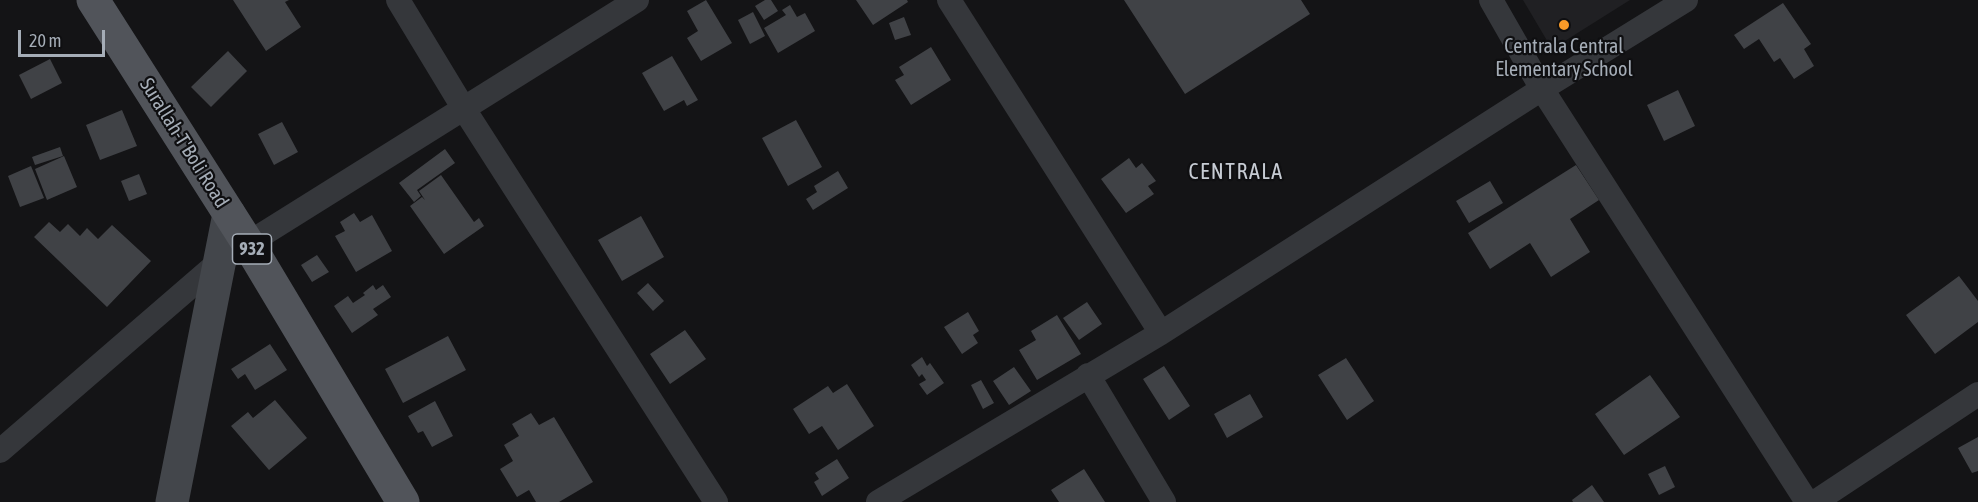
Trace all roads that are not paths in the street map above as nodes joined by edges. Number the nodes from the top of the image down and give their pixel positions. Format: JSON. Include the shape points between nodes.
{"nodes":[{"id":1,"x":93,"y":0,"type":"edge"},
{"id":2,"x":398,"y":0,"type":"edge"},
{"id":3,"x":637,"y":0,"type":"edge"},
{"id":4,"x":949,"y":0,"type":"edge"},
{"id":5,"x":1491,"y":0,"type":"edge"},
{"id":6,"x":1686,"y":0,"type":"edge"},
{"id":7,"x":1542,"y":89,"type":"junction"},
{"id":8,"x":465,"y":109,"type":"junction"},
{"id":9,"x":229,"y":214,"type":"junction"},
{"id":10,"x":249,"y":244,"type":"junction"},
{"id":11,"x":220,"y":261,"type":"junction"},
{"id":12,"x":1161,"y":333,"type":"junction"},
{"id":13,"x":1088,"y":375,"type":"junction"},
{"id":14,"x":1978,"y":394,"type":"edge"},
{"id":15,"x":0,"y":451,"type":"edge"},
{"id":16,"x":172,"y":502,"type":"edge"},
{"id":17,"x":403,"y":502,"type":"edge"},
{"id":18,"x":716,"y":502,"type":"edge"},
{"id":19,"x":878,"y":502,"type":"edge"},
{"id":20,"x":1164,"y":502,"type":"edge"},
{"id":21,"x":1807,"y":502,"type":"edge"},
{"id":22,"x":1815,"y":502,"type":"edge"}],
"edges":[{"from":1,"to":9,"type":"main road","name":"Surallah-T'Boli Road","number":"932"},
{"from":2,"to":8,"type":"street"},
{"from":3,"to":8,"type":"street"},
{"from":4,"to":12,"type":"street"},
{"from":5,"to":7,"type":"street"},
{"from":6,"to":7,"type":"street"},
{"from":7,"to":12,"type":"street"},
{"from":7,"to":21,"type":"street"},
{"from":8,"to":10,"type":"street"},
{"from":8,"to":18,"type":"street"},
{"from":9,"to":10,"type":"main road","name":"Surallah-T'Boli Road","number":"932"},
{"from":9,"to":11,"type":"street"},
{"from":10,"to":11,"type":"street"},
{"from":10,"to":17,"type":"main road","name":"Surallah-T'Boli Road","number":"932"},
{"from":11,"to":15,"type":"street"},
{"from":11,"to":16,"type":"street"},
{"from":12,"to":13,"type":"street"},
{"from":13,"to":19,"type":"street"},
{"from":13,"to":20,"type":"street"},
{"from":14,"to":22,"type":"street"}]}
